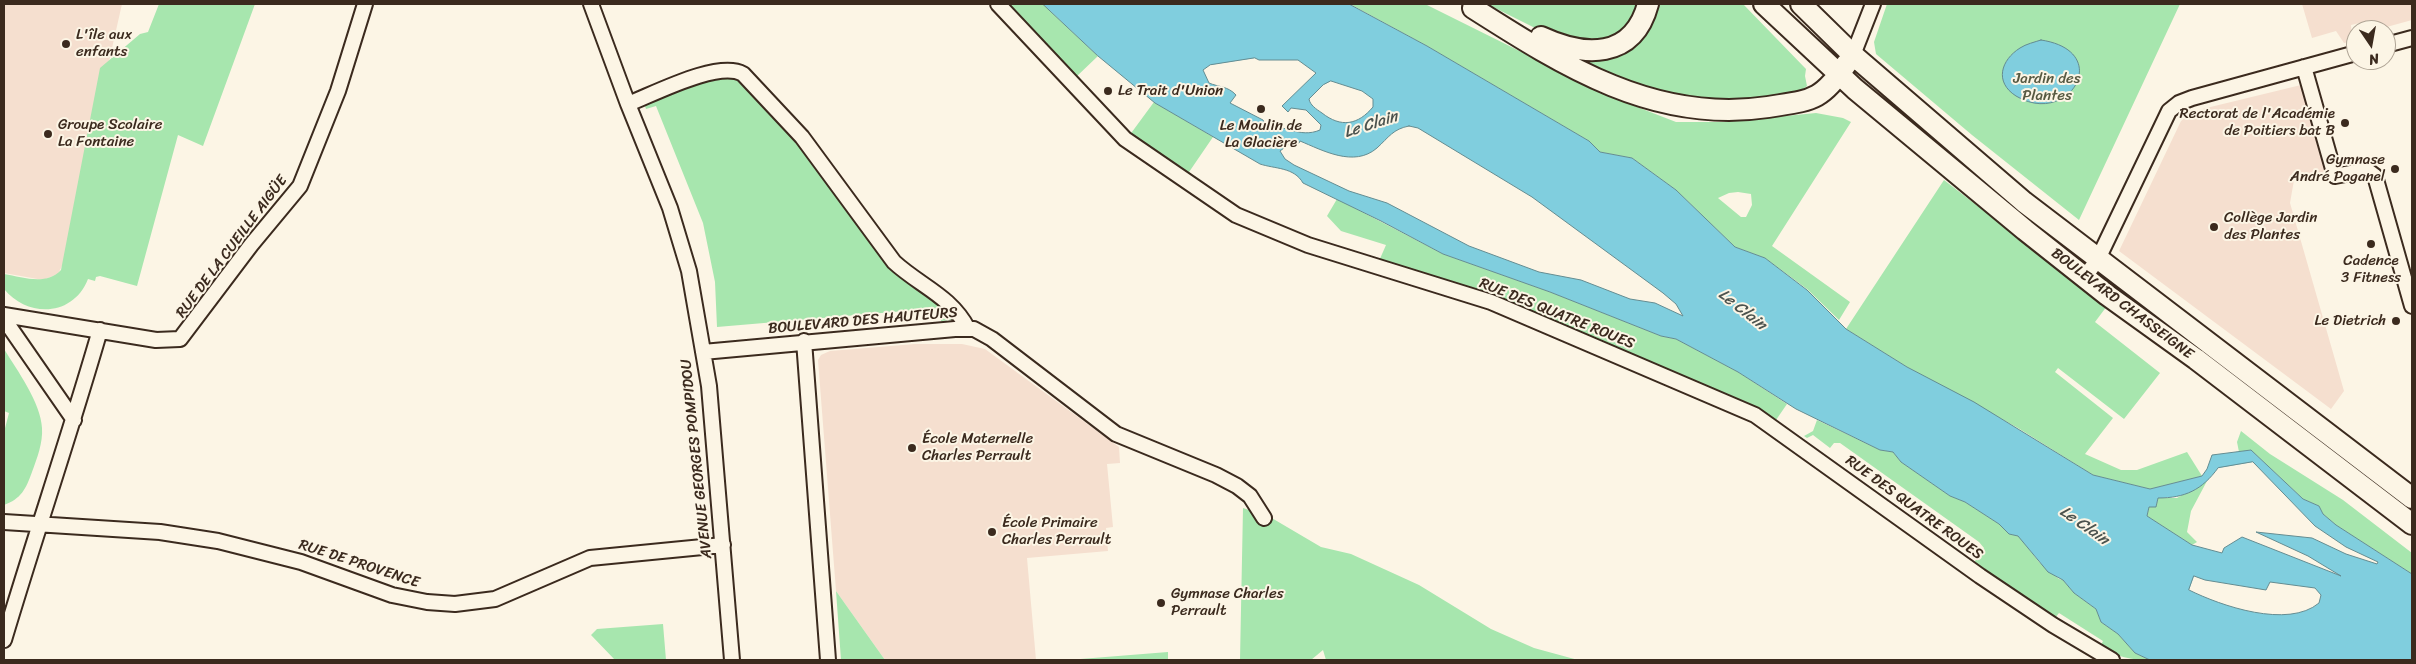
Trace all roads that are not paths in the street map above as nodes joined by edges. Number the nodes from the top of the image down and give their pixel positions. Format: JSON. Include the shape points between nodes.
{"nodes":[{"id":1,"x":365,"y":4,"type":"edge"},
{"id":2,"x":591,"y":4,"type":"edge"},
{"id":3,"x":998,"y":4,"type":"edge"},
{"id":4,"x":1648,"y":4,"type":"edge"},
{"id":5,"x":1764,"y":4,"type":"edge"},
{"id":6,"x":1801,"y":4,"type":"edge"},
{"id":7,"x":1873,"y":4,"type":"edge"},
{"id":8,"x":1469,"y":6,"type":"edge"},
{"id":9,"x":2412,"y":38,"type":"edge"},
{"id":10,"x":2396,"y":42,"type":"edge"},
{"id":11,"x":1853,"y":55,"type":"junction"},
{"id":12,"x":2346,"y":56,"type":"edge"},
{"id":13,"x":2304,"y":67,"type":"junction"},
{"id":14,"x":1840,"y":75,"type":"junction"},
{"id":15,"x":628,"y":104,"type":"junction"},
{"id":16,"x":2098,"y":259,"type":"junction"},
{"id":17,"x":2084,"y":278,"type":"junction"},
{"id":18,"x":2412,"y":306,"type":"edge"},
{"id":19,"x":4,"y":315,"type":"edge"},
{"id":20,"x":4,"y":319,"type":"edge"},
{"id":21,"x":968,"y":329,"type":"junction"},
{"id":22,"x":100,"y":330,"type":"junction"},
{"id":23,"x":804,"y":341,"type":"junction"},
{"id":24,"x":703,"y":352,"type":"junction"},
{"id":25,"x":74,"y":420,"type":"junction"},
{"id":26,"x":2412,"y":498,"type":"edge"},
{"id":27,"x":1264,"y":518,"type":"dead end"},
{"id":28,"x":4,"y":522,"type":"edge"},
{"id":29,"x":39,"y":524,"type":"junction"},
{"id":30,"x":2412,"y":524,"type":"edge"},
{"id":31,"x":723,"y":545,"type":"junction"},
{"id":32,"x":4,"y":640,"type":"edge"},
{"id":33,"x":732,"y":660,"type":"edge"},
{"id":34,"x":828,"y":660,"type":"edge"},
{"id":35,"x":2112,"y":660,"type":"edge"}],
"edges":[{"from":1,"to":22,"type":"street","name":"RUE DE LA CUEILLE AIGÜE","via":[[338,91],[300,186],[251,244],[186,334],[173,341]]},
{"from":2,"to":15,"type":"street","name":"AVENUE GEORGES POMPIDOU"},
{"from":3,"to":35,"type":"street","name":"RUE DES QUATRE ROUES","via":[[1125,139],[1236,215],[1308,245],[1491,302],[1755,415],[1980,576]]},
{"from":4,"to":8,"type":"main road","via":[[1641,23],[1627,40],[1601,50],[1573,49]]},
{"from":5,"to":14,"type":"main road","name":"BOULEVARD CHASSEIGNE"},
{"from":6,"to":11,"type":"main road","name":"BOULEVARD CHASSEIGNE"},
{"from":7,"to":11,"type":"street"},
{"from":8,"to":14,"type":"main road","via":[[1526,42],[1589,74],[1634,94],[1678,106],[1728,112],[1810,101]]},
{"from":9,"to":10,"type":"street"},
{"from":11,"to":14,"type":"main road"},
{"from":11,"to":16,"type":"main road","name":"BOULEVARD CHASSEIGNE","via":[[2024,202]]},
{"from":12,"to":13,"type":"street"},
{"from":13,"to":16,"type":"street","via":[[2192,98],[2169,111]]},
{"from":13,"to":18,"type":"street","via":[[2333,173],[2337,177],[2364,170],[2373,173]]},
{"from":14,"to":17,"type":"main road","name":"BOULEVARD CHASSEIGNE"},
{"from":15,"to":21,"type":"street","via":[[710,73],[734,70],[743,74],[802,137],[894,262],[950,303]]},
{"from":15,"to":24,"type":"street","name":"AVENUE GEORGES POMPIDOU","via":[[680,239]]},
{"from":16,"to":17,"type":"street"},
{"from":16,"to":26,"type":"main road","name":"BOULEVARD CHASSEIGNE"},
{"from":17,"to":30,"type":"main road","name":"BOULEVARD CHASSEIGNE"},
{"from":19,"to":22,"type":"street","name":"RUE DE LA CUEILLE AIGÜE"},
{"from":20,"to":25,"type":"street"},
{"from":21,"to":23,"type":"street","name":"BOULEVARD DES HAUTEURS"},
{"from":21,"to":27,"type":"street","name":"BOULEVARD DES HAUTEURS","via":[[992,339],[1116,434],[1237,486],[1250,496]]},
{"from":22,"to":25,"type":"street"},
{"from":23,"to":24,"type":"street","name":"BOULEVARD DES HAUTEURS"},
{"from":23,"to":34,"type":"street"},
{"from":24,"to":31,"type":"street","name":"AVENUE GEORGES POMPIDOU"},
{"from":25,"to":29,"type":"street"},
{"from":28,"to":29,"type":"street","name":"RUE DE PROVENCE"},
{"from":29,"to":31,"type":"street","name":"RUE DE PROVENCE","via":[[160,532],[218,541],[301,562],[392,595],[455,604],[495,599],[590,558]]},
{"from":29,"to":32,"type":"street"},
{"from":31,"to":33,"type":"street","name":"AVENUE GEORGES POMPIDOU"}]}
